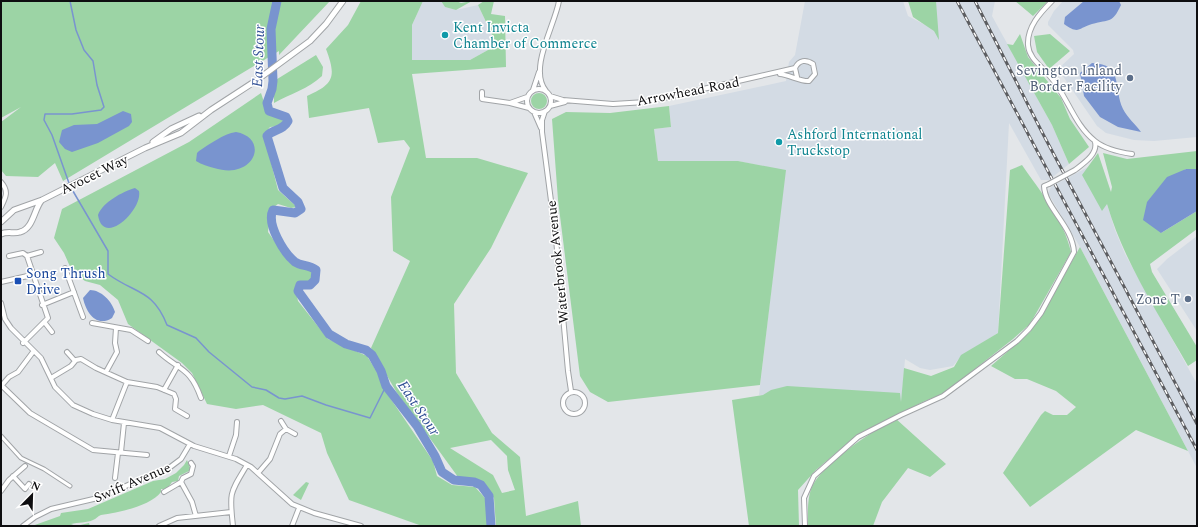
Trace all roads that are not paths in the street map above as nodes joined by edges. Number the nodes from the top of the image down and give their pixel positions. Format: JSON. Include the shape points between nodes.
{"nodes":[{"id":1,"x":344,"y":1,"type":"edge"},
{"id":2,"x":559,"y":1,"type":"edge"},
{"id":3,"x":1052,"y":1,"type":"edge"},
{"id":4,"x":541,"y":66,"type":"junction"},
{"id":5,"x":795,"y":68,"type":"junction"},
{"id":6,"x":778,"y":73,"type":"junction"},
{"id":7,"x":797,"y":77,"type":"junction"},
{"id":8,"x":533,"y":90,"type":"junction"},
{"id":9,"x":546,"y":91,"type":"junction"},
{"id":10,"x":482,"y":92,"type":"dead end"},
{"id":11,"x":550,"y":96,"type":"junction"},
{"id":12,"x":527,"y":97,"type":"junction"},
{"id":13,"x":573,"y":101,"type":"junction"},
{"id":14,"x":510,"y":103,"type":"junction"},
{"id":15,"x":550,"y":106,"type":"junction"},
{"id":16,"x":529,"y":108,"type":"junction"},
{"id":17,"x":545,"y":111,"type":"junction"},
{"id":18,"x":534,"y":112,"type":"junction"},
{"id":19,"x":542,"y":132,"type":"junction"},
{"id":20,"x":1095,"y":142,"type":"junction"},
{"id":21,"x":1132,"y":154,"type":"dead end"},
{"id":22,"x":1,"y":182,"type":"edge"},
{"id":23,"x":42,"y":200,"type":"junction"},
{"id":24,"x":1,"y":207,"type":"edge"},
{"id":25,"x":1,"y":222,"type":"edge"},
{"id":26,"x":1,"y":234,"type":"edge"},
{"id":27,"x":41,"y":252,"type":"dead end"},
{"id":28,"x":9,"y":256,"type":"dead end"},
{"id":29,"x":27,"y":256,"type":"junction"},
{"id":30,"x":65,"y":268,"type":"dead end"},
{"id":31,"x":32,"y":275,"type":"junction"},
{"id":32,"x":1,"y":282,"type":"edge"},
{"id":33,"x":74,"y":292,"type":"junction"},
{"id":34,"x":1,"y":303,"type":"edge"},
{"id":35,"x":42,"y":305,"type":"junction"},
{"id":36,"x":83,"y":317,"type":"dead end"},
{"id":37,"x":45,"y":323,"type":"junction"},
{"id":38,"x":92,"y":323,"type":"dead end"},
{"id":39,"x":116,"y":328,"type":"junction"},
{"id":40,"x":52,"y":332,"type":"dead end"},
{"id":41,"x":148,"y":341,"type":"dead end"},
{"id":42,"x":23,"y":343,"type":"junction"},
{"id":43,"x":34,"y":352,"type":"junction"},
{"id":44,"x":67,"y":352,"type":"dead end"},
{"id":45,"x":159,"y":352,"type":"dead end"},
{"id":46,"x":75,"y":362,"type":"junction"},
{"id":47,"x":178,"y":365,"type":"junction"},
{"id":48,"x":106,"y":372,"type":"junction"},
{"id":49,"x":51,"y":378,"type":"junction"},
{"id":50,"x":127,"y":382,"type":"junction"},
{"id":51,"x":2,"y":387,"type":"edge"},
{"id":52,"x":164,"y":390,"type":"junction"},
{"id":53,"x":572,"y":391,"type":"junction"},
{"id":54,"x":201,"y":398,"type":"dead end"},
{"id":55,"x":187,"y":416,"type":"dead end"},
{"id":56,"x":112,"y":420,"type":"junction"},
{"id":57,"x":281,"y":421,"type":"dead end"},
{"id":58,"x":237,"y":422,"type":"dead end"},
{"id":59,"x":124,"y":423,"type":"junction"},
{"id":60,"x":231,"y":428,"type":"dead end"},
{"id":61,"x":286,"y":429,"type":"junction"},
{"id":62,"x":237,"y":430,"type":"junction"},
{"id":63,"x":295,"y":434,"type":"dead end"},
{"id":64,"x":1,"y":436,"type":"edge"},
{"id":65,"x":190,"y":444,"type":"junction"},
{"id":66,"x":119,"y":453,"type":"junction"},
{"id":67,"x":148,"y":455,"type":"dead end"},
{"id":68,"x":229,"y":456,"type":"junction"},
{"id":69,"x":191,"y":463,"type":"dead end"},
{"id":70,"x":248,"y":465,"type":"junction"},
{"id":71,"x":25,"y":466,"type":"dead end"},
{"id":72,"x":258,"y":473,"type":"junction"},
{"id":73,"x":13,"y":476,"type":"junction"},
{"id":74,"x":115,"y":478,"type":"dead end"},
{"id":75,"x":181,"y":482,"type":"junction"},
{"id":76,"x":29,"y":484,"type":"dead end"},
{"id":77,"x":70,"y":486,"type":"dead end"},
{"id":78,"x":1,"y":488,"type":"edge"},
{"id":79,"x":164,"y":492,"type":"dead end"},
{"id":80,"x":299,"y":508,"type":"junction"},
{"id":81,"x":231,"y":512,"type":"junction"},
{"id":82,"x":196,"y":516,"type":"junction"},
{"id":83,"x":23,"y":526,"type":"edge"},
{"id":84,"x":159,"y":526,"type":"edge"},
{"id":85,"x":233,"y":526,"type":"edge"},
{"id":86,"x":292,"y":526,"type":"edge"},
{"id":87,"x":361,"y":526,"type":"edge"},
{"id":88,"x":805,"y":526,"type":"edge"}],
"edges":[{"from":1,"to":23,"type":"street","name":"Avocet Way","via":[[318,34],[181,133],[145,148]]},
{"from":2,"to":4,"type":"street"},
{"from":3,"to":20,"type":"street","via":[[1032,26],[1028,37],[1029,49],[1037,63],[1060,88],[1081,127]]},
{"from":4,"to":8,"type":"street"},
{"from":4,"to":9,"type":"street","via":[[542,83]]},
{"from":5,"to":6,"type":"street","name":"Arrowhead Road"},
{"from":5,"to":7,"type":"street"},
{"from":5,"to":7,"type":"street","via":[[800,62],[806,61],[813,64],[816,70],[814,77],[809,81],[802,81]]},
{"from":6,"to":7,"type":"street","name":"Arrowhead Road"},
{"from":6,"to":13,"type":"street","name":"Arrowhead Road","via":[[646,102],[613,104]]},
{"from":8,"to":9,"type":"street","via":[[538,88]]},
{"from":8,"to":12,"type":"street"},
{"from":9,"to":11,"type":"street"},
{"from":10,"to":14,"type":"street","via":[[482,99]]},
{"from":11,"to":13,"type":"street","name":"Arrowhead Road"},
{"from":11,"to":15,"type":"street"},
{"from":12,"to":14,"type":"street"},
{"from":12,"to":16,"type":"street"},
{"from":13,"to":15,"type":"street","name":"Arrowhead Road"},
{"from":14,"to":16,"type":"street"},
{"from":15,"to":17,"type":"street"},
{"from":16,"to":18,"type":"street"},
{"from":17,"to":18,"type":"street"},
{"from":17,"to":19,"type":"street","name":"Waterbrook Avenue"},
{"from":18,"to":19,"type":"street","name":"Waterbrook Avenue"},
{"from":19,"to":53,"type":"street","name":"Waterbrook Avenue"},
{"from":20,"to":21,"type":"street","via":[[1108,149]]},
{"from":20,"to":88,"type":"street","bridge":true,"via":[[1096,147],[1090,157],[1075,170],[1044,186],[1047,197],[1074,243],[1074,252],[1041,313],[1029,329],[1017,341],[943,396],[858,437],[814,476],[804,498]]},
{"from":22,"to":24,"type":"street","via":[[6,188],[5,200]]},
{"from":23,"to":25,"type":"street","name":"Avocet Way","via":[[14,210]]},
{"from":23,"to":26,"type":"street","via":[[25,230]]},
{"from":27,"to":29,"type":"street"},
{"from":28,"to":29,"type":"street","via":[[23,253]]},
{"from":29,"to":31,"type":"street"},
{"from":30,"to":33,"type":"street"},
{"from":31,"to":32,"type":"street"},
{"from":31,"to":35,"type":"street"},
{"from":33,"to":35,"type":"street"},
{"from":33,"to":36,"type":"street"},
{"from":34,"to":42,"type":"street","via":[[5,319]]},
{"from":35,"to":37,"type":"street","via":[[47,315]]},
{"from":37,"to":40,"type":"street"},
{"from":37,"to":42,"type":"street"},
{"from":38,"to":39,"type":"street"},
{"from":39,"to":41,"type":"street","via":[[132,330]]},
{"from":39,"to":48,"type":"street","via":[[117,352]]},
{"from":42,"to":43,"type":"street"},
{"from":43,"to":49,"type":"street","via":[[41,358]]},
{"from":43,"to":51,"type":"street"},
{"from":44,"to":46,"type":"street"},
{"from":45,"to":47,"type":"street"},
{"from":46,"to":48,"type":"street","via":[[79,358]]},
{"from":46,"to":49,"type":"street"},
{"from":47,"to":52,"type":"street"},
{"from":47,"to":54,"type":"street","via":[[190,376]]},
{"from":48,"to":50,"type":"street"},
{"from":49,"to":56,"type":"street","via":[[59,392],[72,405]]},
{"from":50,"to":52,"type":"street"},
{"from":50,"to":56,"type":"street"},
{"from":51,"to":66,"type":"street","via":[[30,413],[90,449]]},
{"from":52,"to":55,"type":"street","via":[[176,396],[175,409]]},
{"from":53,"to":53,"type":"street","via":[[582,395],[585,402],[584,408],[575,414],[568,412],[563,406],[565,395]]},
{"from":56,"to":59,"type":"street"},
{"from":57,"to":61,"type":"street"},
{"from":58,"to":62,"type":"street"},
{"from":59,"to":65,"type":"street","via":[[160,428]]},
{"from":59,"to":66,"type":"street"},
{"from":60,"to":62,"type":"street"},
{"from":61,"to":63,"type":"street"},
{"from":61,"to":72,"type":"street","via":[[280,434],[270,459]]},
{"from":62,"to":68,"type":"street"},
{"from":64,"to":77,"type":"street","via":[[21,458]]},
{"from":65,"to":68,"type":"street"},
{"from":65,"to":83,"type":"street","name":"Swift Avenue","via":[[181,459],[165,471],[141,479],[102,498],[51,509]]},
{"from":66,"to":67,"type":"street"},
{"from":66,"to":74,"type":"street"},
{"from":68,"to":70,"type":"street"},
{"from":69,"to":75,"type":"street","via":[[193,471],[182,478]]},
{"from":70,"to":72,"type":"street"},
{"from":70,"to":81,"type":"street","via":[[231,492]]},
{"from":71,"to":73,"type":"street"},
{"from":72,"to":80,"type":"street","via":[[277,492]]},
{"from":73,"to":76,"type":"street","via":[[25,489]]},
{"from":73,"to":78,"type":"street"},
{"from":75,"to":79,"type":"street"},
{"from":75,"to":82,"type":"street"},
{"from":80,"to":86,"type":"street"},
{"from":80,"to":87,"type":"street"},
{"from":81,"to":82,"type":"street"},
{"from":81,"to":85,"type":"street"},
{"from":82,"to":84,"type":"street","via":[[177,518]]}]}
